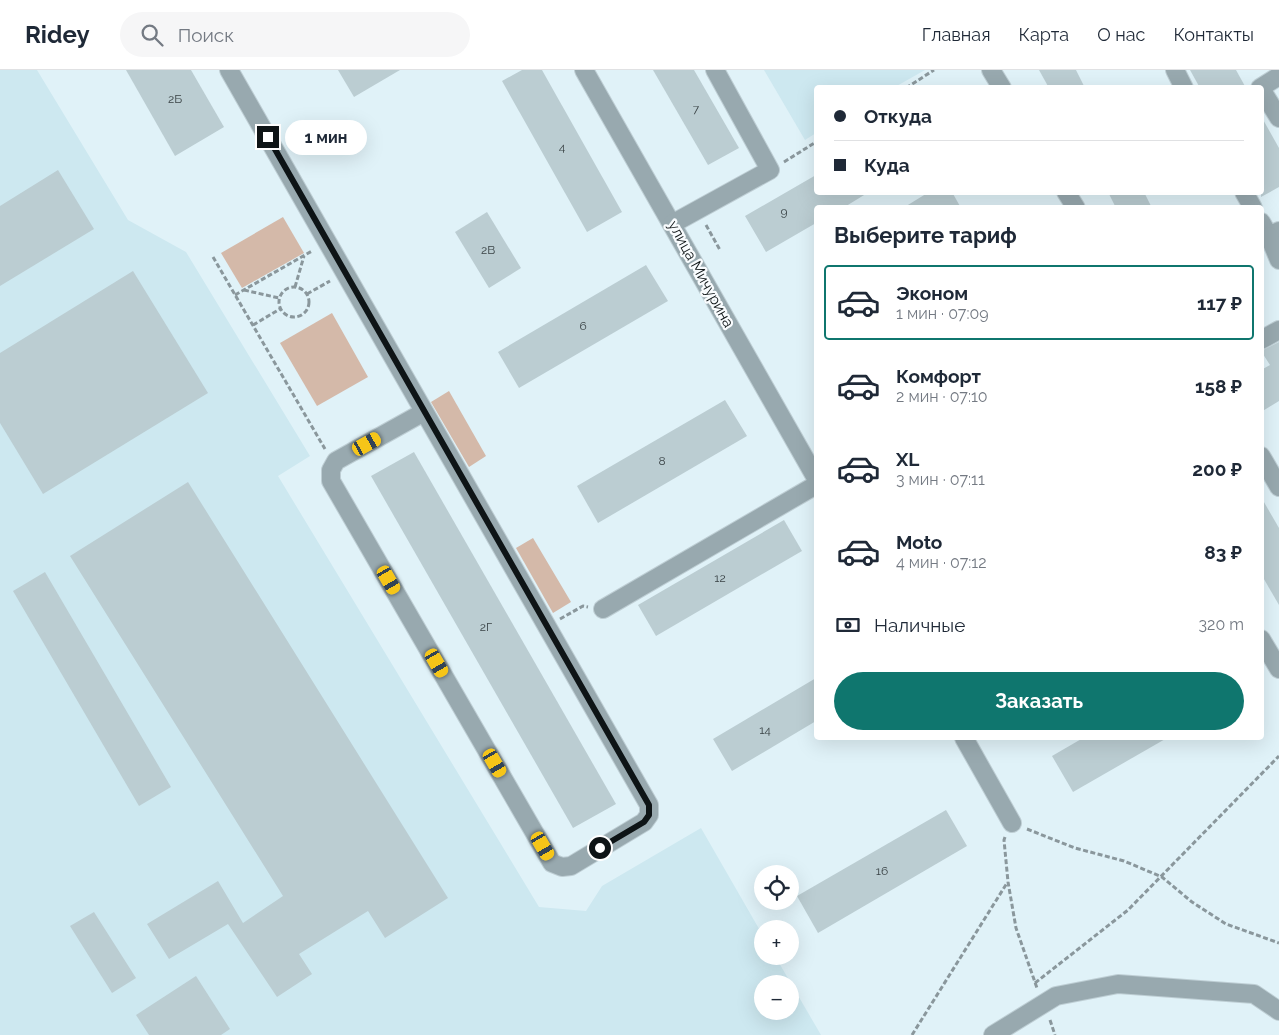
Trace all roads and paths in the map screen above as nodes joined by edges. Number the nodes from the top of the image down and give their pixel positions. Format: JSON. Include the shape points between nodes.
{"nodes":[{"id":1,"x":229,"y":70,"type":"edge"},
{"id":2,"x":584,"y":70,"type":"edge"},
{"id":3,"x":715,"y":70,"type":"edge"},
{"id":4,"x":934,"y":70,"type":"edge"},
{"id":5,"x":1174,"y":70,"type":"edge"},
{"id":6,"x":1279,"y":76,"type":"edge"},
{"id":7,"x":911,"y":85,"type":"edge"},
{"id":8,"x":1182,"y":85,"type":"edge"},
{"id":9,"x":1264,"y":86,"type":"edge"},
{"id":10,"x":1264,"y":93,"type":"edge"},
{"id":11,"x":1279,"y":118,"type":"edge"},
{"id":12,"x":814,"y":143,"type":"edge"},
{"id":13,"x":770,"y":170,"type":"junction"},
{"id":14,"x":698,"y":210,"type":"junction"},
{"id":15,"x":672,"y":224,"type":"junction"},
{"id":16,"x":1270,"y":230,"type":"edge"},
{"id":17,"x":314,"y":250,"type":"dead end"},
{"id":18,"x":720,"y":250,"type":"dead end"},
{"id":19,"x":304,"y":255,"type":"junction"},
{"id":20,"x":213,"y":258,"type":"dead end"},
{"id":21,"x":1279,"y":260,"type":"edge"},
{"id":22,"x":332,"y":280,"type":"dead end"},
{"id":23,"x":295,"y":287,"type":"junction"},
{"id":24,"x":244,"y":290,"type":"junction"},
{"id":25,"x":307,"y":294,"type":"junction"},
{"id":26,"x":235,"y":295,"type":"junction"},
{"id":27,"x":279,"y":298,"type":"junction"},
{"id":28,"x":280,"y":310,"type":"junction"},
{"id":29,"x":252,"y":325,"type":"junction"},
{"id":30,"x":1279,"y":330,"type":"edge"},
{"id":31,"x":1264,"y":338,"type":"edge"},
{"id":32,"x":424,"y":412,"type":"junction"},
{"id":33,"x":1264,"y":461,"type":"edge"},
{"id":34,"x":334,"y":465,"type":"junction"},
{"id":35,"x":814,"y":474,"type":"edge"},
{"id":36,"x":814,"y":486,"type":"edge"},
{"id":37,"x":1279,"y":487,"type":"edge"},
{"id":38,"x":583,"y":606,"type":"dead end"},
{"id":39,"x":604,"y":609,"type":"dead end"},
{"id":40,"x":573,"y":612,"type":"dead end"},
{"id":41,"x":1264,"y":644,"type":"edge"},
{"id":42,"x":1279,"y":670,"type":"edge"},
{"id":43,"x":965,"y":740,"type":"edge"},
{"id":44,"x":1279,"y":756,"type":"edge"},
{"id":45,"x":1012,"y":823,"type":"junction"},
{"id":46,"x":1162,"y":877,"type":"junction"},
{"id":47,"x":1008,"y":882,"type":"junction"},
{"id":48,"x":1279,"y":943,"type":"edge"},
{"id":49,"x":1035,"y":983,"type":"junction"},
{"id":50,"x":1044,"y":1004,"type":"junction"},
{"id":51,"x":1279,"y":1011,"type":"edge"},
{"id":52,"x":912,"y":1035,"type":"edge"},
{"id":53,"x":993,"y":1035,"type":"edge"}],
"edges":[{"from":1,"to":32,"type":"street"},
{"from":2,"to":15,"type":"street","name":"улица Мичурина"},
{"from":3,"to":13,"type":"street"},
{"from":4,"to":7,"type":"path"},
{"from":5,"to":8,"type":"street"},
{"from":6,"to":9,"type":"street"},
{"from":10,"to":11,"type":"street"},
{"from":12,"to":13,"type":"path"},
{"from":13,"to":14,"type":"street"},
{"from":14,"to":15,"type":"street"},
{"from":14,"to":18,"type":"path"},
{"from":15,"to":35,"type":"street","name":"улица Мичурина"},
{"from":16,"to":21,"type":"street"},
{"from":17,"to":19,"type":"path"},
{"from":19,"to":23,"type":"path"},
{"from":19,"to":24,"type":"path"},
{"from":20,"to":26,"type":"path"},
{"from":22,"to":25,"type":"path"},
{"from":23,"to":25,"type":"path"},
{"from":23,"to":27,"type":"path","via":[[285,289]]},
{"from":24,"to":26,"type":"path"},
{"from":24,"to":27,"type":"path"},
{"from":25,"to":28,"type":"path","via":[[308,306],[301,315],[289,316]]},
{"from":26,"to":29,"type":"path"},
{"from":27,"to":28,"type":"path"},
{"from":28,"to":29,"type":"path"},
{"from":29,"to":34,"type":"path"},
{"from":30,"to":31,"type":"street"},
{"from":32,"to":34,"type":"street"},
{"from":32,"to":34,"type":"street","via":[[649,805],[649,815],[644,822],[571,866],[562,867],[552,862],[331,481]]},
{"from":33,"to":37,"type":"street"},
{"from":36,"to":39,"type":"street"},
{"from":38,"to":40,"type":"path"},
{"from":41,"to":42,"type":"street"},
{"from":43,"to":45,"type":"street"},
{"from":44,"to":46,"type":"path"},
{"from":45,"to":46,"type":"path"},
{"from":45,"to":47,"type":"path","via":[[1004,840]]},
{"from":46,"to":48,"type":"path","via":[[1226,924]]},
{"from":46,"to":49,"type":"path","via":[[1128,910]]},
{"from":47,"to":49,"type":"path","via":[[1016,928]]},
{"from":47,"to":52,"type":"path"},
{"from":49,"to":50,"type":"path"},
{"from":50,"to":51,"type":"street","via":[[1056,996],[1118,984],[1254,994]]},
{"from":50,"to":53,"type":"street"}]}
